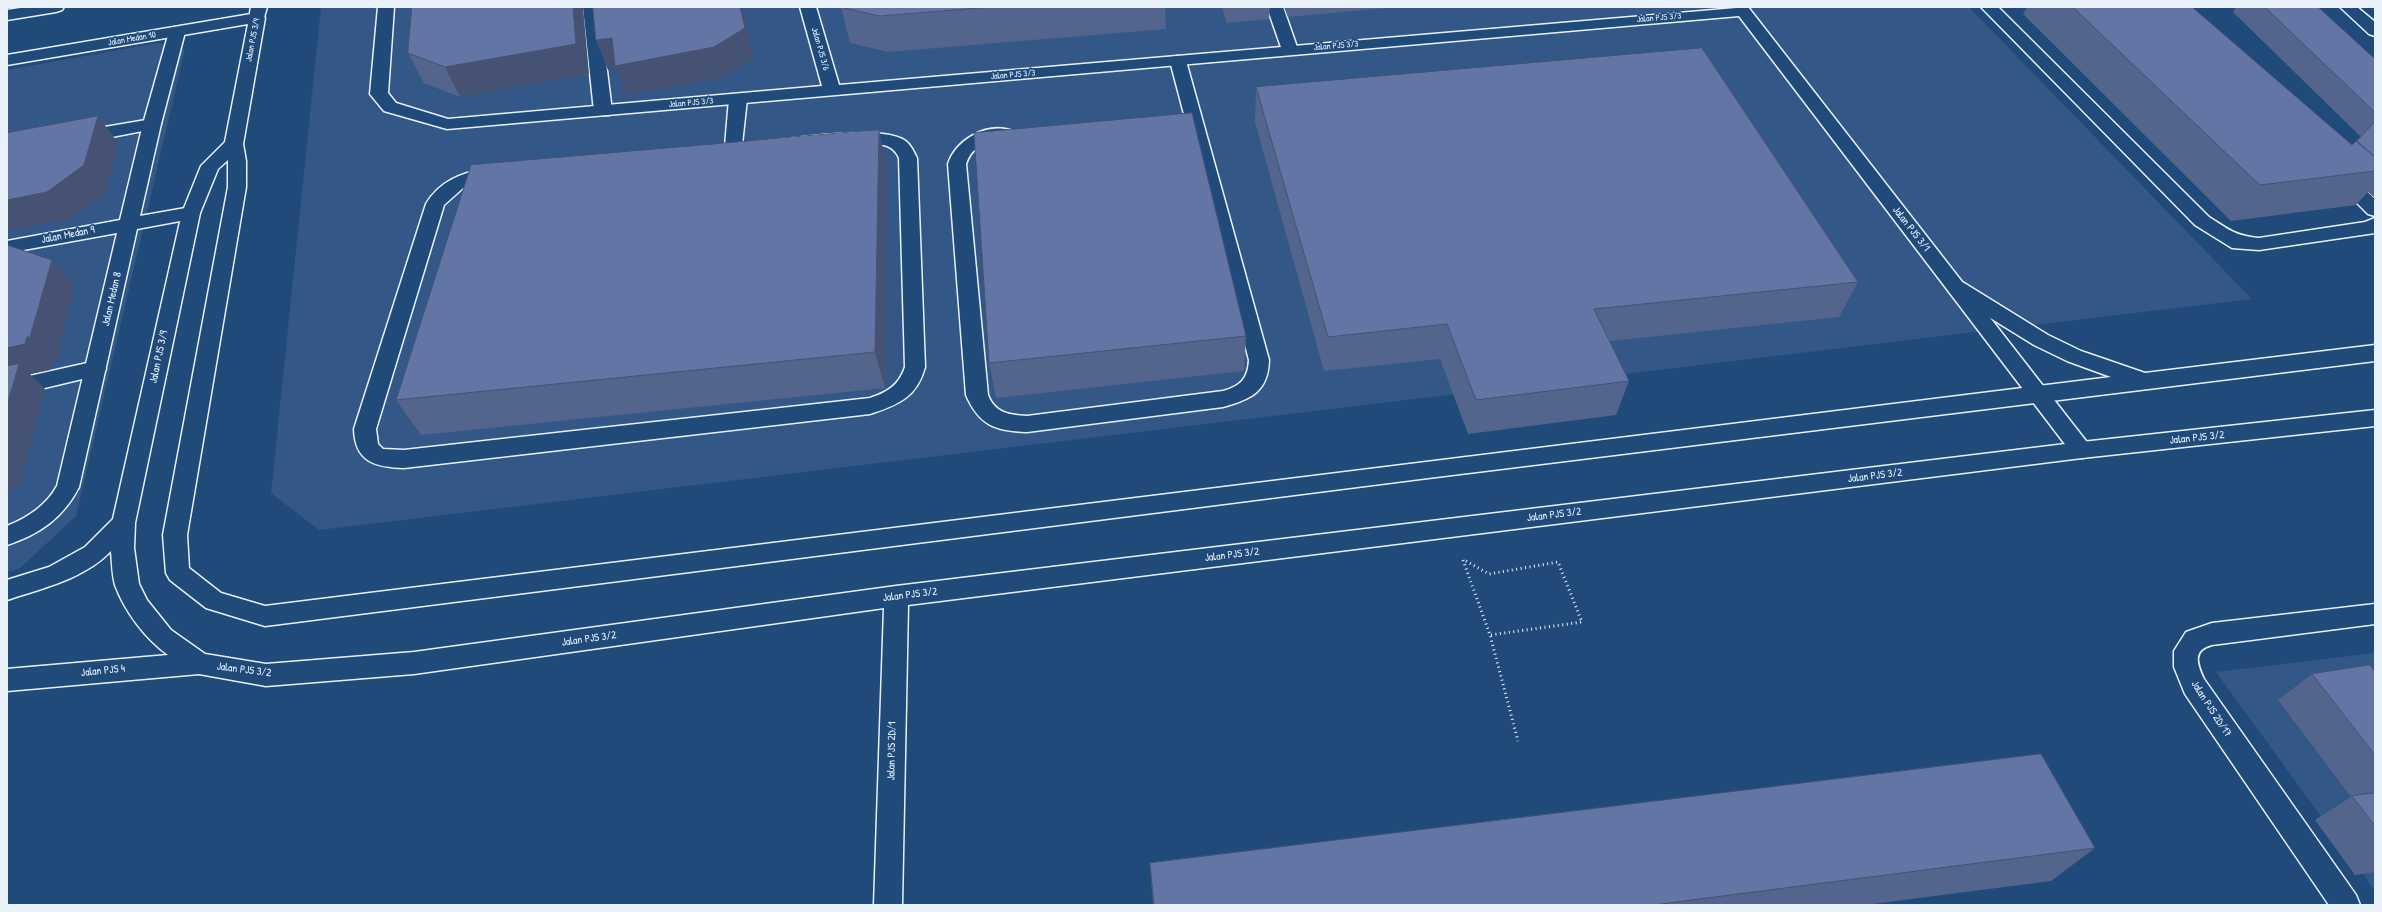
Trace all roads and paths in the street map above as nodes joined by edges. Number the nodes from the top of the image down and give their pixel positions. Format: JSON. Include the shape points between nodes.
{"nodes":[{"id":1,"x":56,"y":7,"type":"edge"},
{"id":2,"x":386,"y":7,"type":"edge"},
{"id":3,"x":591,"y":7,"type":"edge"},
{"id":4,"x":808,"y":7,"type":"edge"},
{"id":5,"x":1275,"y":7,"type":"edge"},
{"id":6,"x":1989,"y":7,"type":"edge"},
{"id":7,"x":2348,"y":7,"type":"edge"},
{"id":8,"x":1741,"y":9,"type":"edge"},
{"id":9,"x":258,"y":13,"type":"edge"},
{"id":10,"x":7,"y":15,"type":"edge"},
{"id":11,"x":2375,"y":31,"type":"edge"},
{"id":12,"x":177,"y":32,"type":"junction"},
{"id":13,"x":1290,"y":50,"type":"junction"},
{"id":14,"x":7,"y":60,"type":"edge"},
{"id":15,"x":1178,"y":61,"type":"junction"},
{"id":16,"x":832,"y":91,"type":"junction"},
{"id":17,"x":738,"y":99,"type":"junction"},
{"id":18,"x":603,"y":111,"type":"junction"},
{"id":19,"x":1193,"y":115,"type":"junction"},
{"id":20,"x":1173,"y":117,"type":"edge"},
{"id":21,"x":152,"y":124,"type":"junction"},
{"id":22,"x":1022,"y":132,"type":"edge"},
{"id":23,"x":68,"y":140,"type":"edge"},
{"id":24,"x":234,"y":144,"type":"junction"},
{"id":25,"x":733,"y":150,"type":"junction"},
{"id":26,"x":2327,"y":164,"type":"edge"},
{"id":27,"x":2375,"y":210,"type":"edge"},
{"id":28,"x":191,"y":213,"type":"junction"},
{"id":29,"x":130,"y":223,"type":"junction"},
{"id":30,"x":2375,"y":224,"type":"edge"},
{"id":31,"x":7,"y":247,"type":"edge"},
{"id":32,"x":1957,"y":288,"type":"junction"},
{"id":33,"x":2375,"y":352,"type":"edge"},
{"id":34,"x":96,"y":369,"type":"junction"},
{"id":35,"x":2146,"y":382,"type":"junction"},
{"id":36,"x":7,"y":389,"type":"edge"},
{"id":37,"x":2039,"y":394,"type":"junction"},
{"id":38,"x":2375,"y":418,"type":"edge"},
{"id":39,"x":2082,"y":450,"type":"junction"},
{"id":40,"x":124,"y":523,"type":"junction"},
{"id":41,"x":7,"y":536,"type":"edge"},
{"id":42,"x":127,"y":584,"type":"joint"},
{"id":43,"x":7,"y":590,"type":"edge"},
{"id":44,"x":896,"y":596,"type":"junction"},
{"id":45,"x":2375,"y":614,"type":"edge"},
{"id":46,"x":1490,"y":635,"type":"junction"},
{"id":47,"x":199,"y":663,"type":"junction"},
{"id":48,"x":7,"y":680,"type":"edge"},
{"id":49,"x":1518,"y":741,"type":"dead end"},
{"id":50,"x":888,"y":905,"type":"edge"},
{"id":51,"x":2346,"y":905,"type":"edge"}],
"edges":[{"from":1,"to":10,"type":"main road"},
{"from":2,"to":18,"type":"main road","name":"Jalan PJS 3/3","via":[[379,94],[390,107],[447,124]]},
{"from":3,"to":18,"type":"main road"},
{"from":4,"to":16,"type":"main road","name":"Jalan PJS 3/6"},
{"from":5,"to":13,"type":"main road"},
{"from":6,"to":30,"type":"main road","via":[[2202,221],[2228,238],[2239,243],[2259,244],[2371,228]]},
{"from":7,"to":11,"type":"main road"},
{"from":8,"to":13,"type":"main road","name":"Jalan PJS 3/3"},
{"from":8,"to":32,"type":"main road","name":"Jalan PJS 3/1"},
{"from":9,"to":12,"type":"main road","name":"Jalan Medan 10"},
{"from":9,"to":24,"type":"main road","name":"Jalan PJS 3/9"},
{"from":12,"to":14,"type":"main road","name":"Jalan Medan 10"},
{"from":12,"to":21,"type":"main road","name":"Jalan Medan 8"},
{"from":13,"to":15,"type":"main road","name":"Jalan PJS 3/3"},
{"from":15,"to":16,"type":"main road","name":"Jalan PJS 3/3"},
{"from":15,"to":19,"type":"main road"},
{"from":16,"to":17,"type":"main road","name":"Jalan PJS 3/3"},
{"from":17,"to":18,"type":"main road","name":"Jalan PJS 3/3"},
{"from":17,"to":25,"type":"main road"},
{"from":19,"to":20,"type":"main road"},
{"from":19,"to":22,"type":"main road","via":[[1259,360],[1259,374],[1253,385],[1240,394],[1223,399],[1027,424],[1008,423],[993,418],[982,408],[977,395],[957,164],[959,154],[967,145],[979,139]]},
{"from":21,"to":23,"type":"main road"},
{"from":21,"to":29,"type":"main road","name":"Jalan Medan 8"},
{"from":24,"to":28,"type":"main road","name":"Jalan PJS 3/9","via":[[210,166]]},
{"from":24,"to":37,"type":"main road","name":"Jalan PJS 3/9","via":[[237,187],[175,535],[178,573],[214,601],[264,616]]},
{"from":25,"to":25,"type":"main road","via":[[485,174],[454,184],[442,194],[435,204],[365,429],[364,442],[372,453],[386,459],[404,460],[870,406],[887,401],[902,392],[912,380],[915,367],[908,158],[905,148],[883,138],[868,138]]},
{"from":26,"to":27,"type":"main road"},
{"from":28,"to":29,"type":"main road","name":"Jalan Medan 9"},
{"from":28,"to":40,"type":"main road","name":"Jalan PJS 3/9"},
{"from":29,"to":31,"type":"main road","name":"Jalan Medan 9"},
{"from":29,"to":34,"type":"main road","name":"Jalan Medan 8"},
{"from":32,"to":35,"type":"main road","via":[[2041,340],[2074,356]]},
{"from":32,"to":37,"type":"main road","name":"Jalan PJS 3/1"},
{"from":33,"to":35,"type":"main road"},
{"from":34,"to":36,"type":"main road"},
{"from":34,"to":41,"type":"main road","name":"Jalan Medan 8","via":[[68,487],[61,502],[46,517],[26,529]]},
{"from":35,"to":37,"type":"main road"},
{"from":37,"to":39,"type":"main road","name":"Jalan PJS 3/1"},
{"from":38,"to":39,"type":"main road","name":"Jalan PJS 3/2"},
{"from":39,"to":44,"type":"main road","name":"Jalan PJS 3/2"},
{"from":40,"to":42,"type":"main road","name":"Jalan PJS 3/9","via":[[122,548]]},
{"from":40,"to":43,"type":"main road","via":[[93,554],[56,574]]},
{"from":42,"to":47,"type":"main road","name":"Jalan PJS 3/2","via":[[138,607],[162,637]]},
{"from":44,"to":47,"type":"main road","name":"Jalan PJS 3/2","via":[[414,663],[266,675]]},
{"from":44,"to":50,"type":"main road","name":"Jalan PJS 2D/1"},
{"from":45,"to":51,"type":"main road","name":"Jalan PJS 2D/17","via":[[2212,634],[2195,639],[2186,651],[2186,668],[2194,686]]},
{"from":46,"to":46,"type":"path","via":[[1462,559],[1489,574],[1558,562],[1582,622]]},
{"from":46,"to":49,"type":"path"},
{"from":47,"to":48,"type":"main road","name":"Jalan PJS 4"}]}
